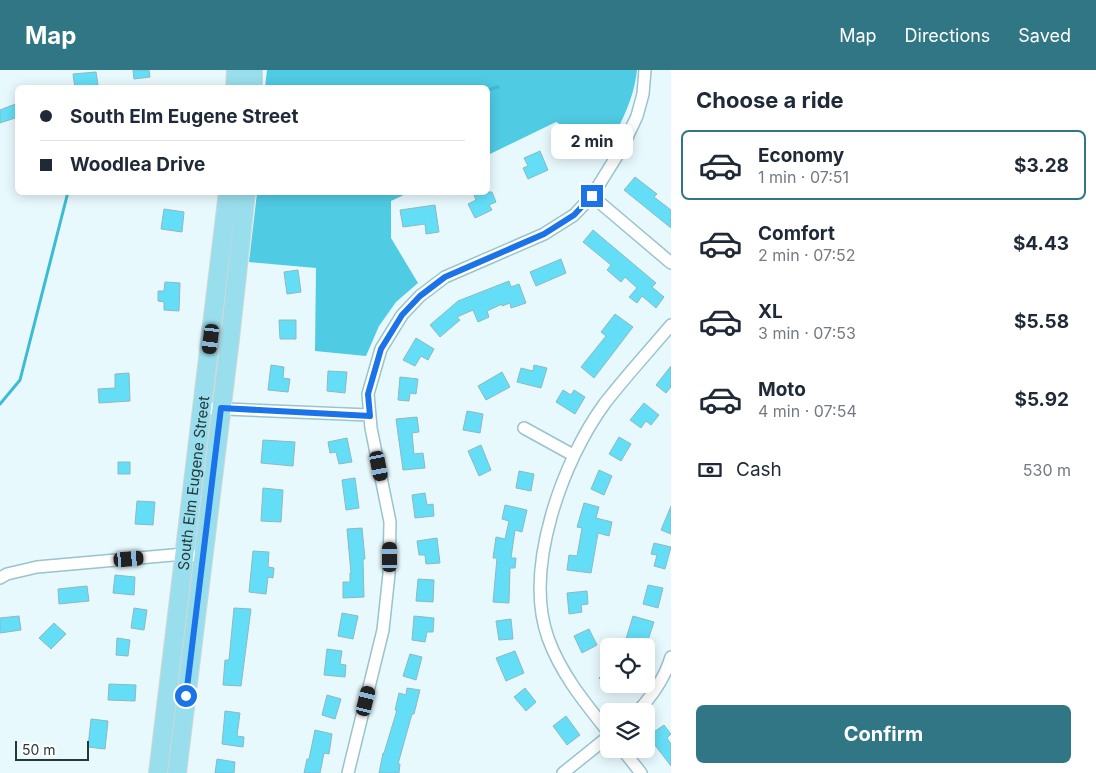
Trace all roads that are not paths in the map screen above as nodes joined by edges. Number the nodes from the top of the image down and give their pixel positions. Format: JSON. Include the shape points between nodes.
{"nodes":[{"id":1,"x":236,"y":70,"type":"edge"},
{"id":2,"x":254,"y":70,"type":"edge"},
{"id":3,"x":645,"y":70,"type":"edge"},
{"id":4,"x":235,"y":85,"type":"edge"},
{"id":5,"x":253,"y":85,"type":"edge"},
{"id":6,"x":228,"y":195,"type":"edge"},
{"id":7,"x":246,"y":195,"type":"edge"},
{"id":8,"x":592,"y":196,"type":"junction"},
{"id":9,"x":671,"y":263,"type":"edge"},
{"id":10,"x":671,"y":325,"type":"edge"},
{"id":11,"x":203,"y":408,"type":"junction"},
{"id":12,"x":221,"y":408,"type":"junction"},
{"id":13,"x":370,"y":416,"type":"junction"},
{"id":14,"x":524,"y":428,"type":"dead end"},
{"id":15,"x":573,"y":455,"type":"junction"},
{"id":16,"x":184,"y":554,"type":"junction"},
{"id":17,"x":203,"y":557,"type":"junction"},
{"id":18,"x":0,"y":578,"type":"edge"},
{"id":19,"x":671,"y":658,"type":"edge"},
{"id":20,"x":646,"y":703,"type":"edge"},
{"id":21,"x":600,"y":723,"type":"edge"},
{"id":22,"x":600,"y":742,"type":"edge"},
{"id":23,"x":629,"y":758,"type":"edge"},
{"id":24,"x":158,"y":773,"type":"edge"},
{"id":25,"x":177,"y":773,"type":"edge"},
{"id":26,"x":348,"y":773,"type":"edge"},
{"id":27,"x":563,"y":773,"type":"edge"},
{"id":28,"x":641,"y":773,"type":"edge"}],
"edges":[{"from":1,"to":4,"type":"main road"},
{"from":2,"to":5,"type":"main road"},
{"from":3,"to":8,"type":"street","via":[[637,116],[623,146]]},
{"from":6,"to":11,"type":"main road","name":"South Elm Eugene Street"},
{"from":7,"to":12,"type":"main road","name":"South Elm Eugene Street"},
{"from":8,"to":9,"type":"street"},
{"from":8,"to":13,"type":"street","via":[[574,215],[544,234],[445,277],[420,296],[402,315],[381,349],[368,394]]},
{"from":10,"to":15,"type":"street","via":[[605,403]]},
{"from":11,"to":12,"type":"street"},
{"from":11,"to":16,"type":"main road","name":"South Elm Eugene Street"},
{"from":12,"to":13,"type":"street"},
{"from":12,"to":17,"type":"main road","name":"South Elm Eugene Street"},
{"from":13,"to":26,"type":"street","via":[[390,522],[390,574],[383,630]]},
{"from":14,"to":15,"type":"street"},
{"from":15,"to":21,"type":"street","via":[[546,536],[539,578],[540,599],[553,652],[565,675]]},
{"from":16,"to":17,"type":"street"},
{"from":16,"to":18,"type":"street","via":[[38,566]]},
{"from":16,"to":24,"type":"main road","name":"South Elm Eugene Street"},
{"from":17,"to":25,"type":"main road","name":"South Elm Eugene Street"},
{"from":19,"to":20,"type":"street"},
{"from":22,"to":27,"type":"street"},
{"from":23,"to":28,"type":"street"}]}
